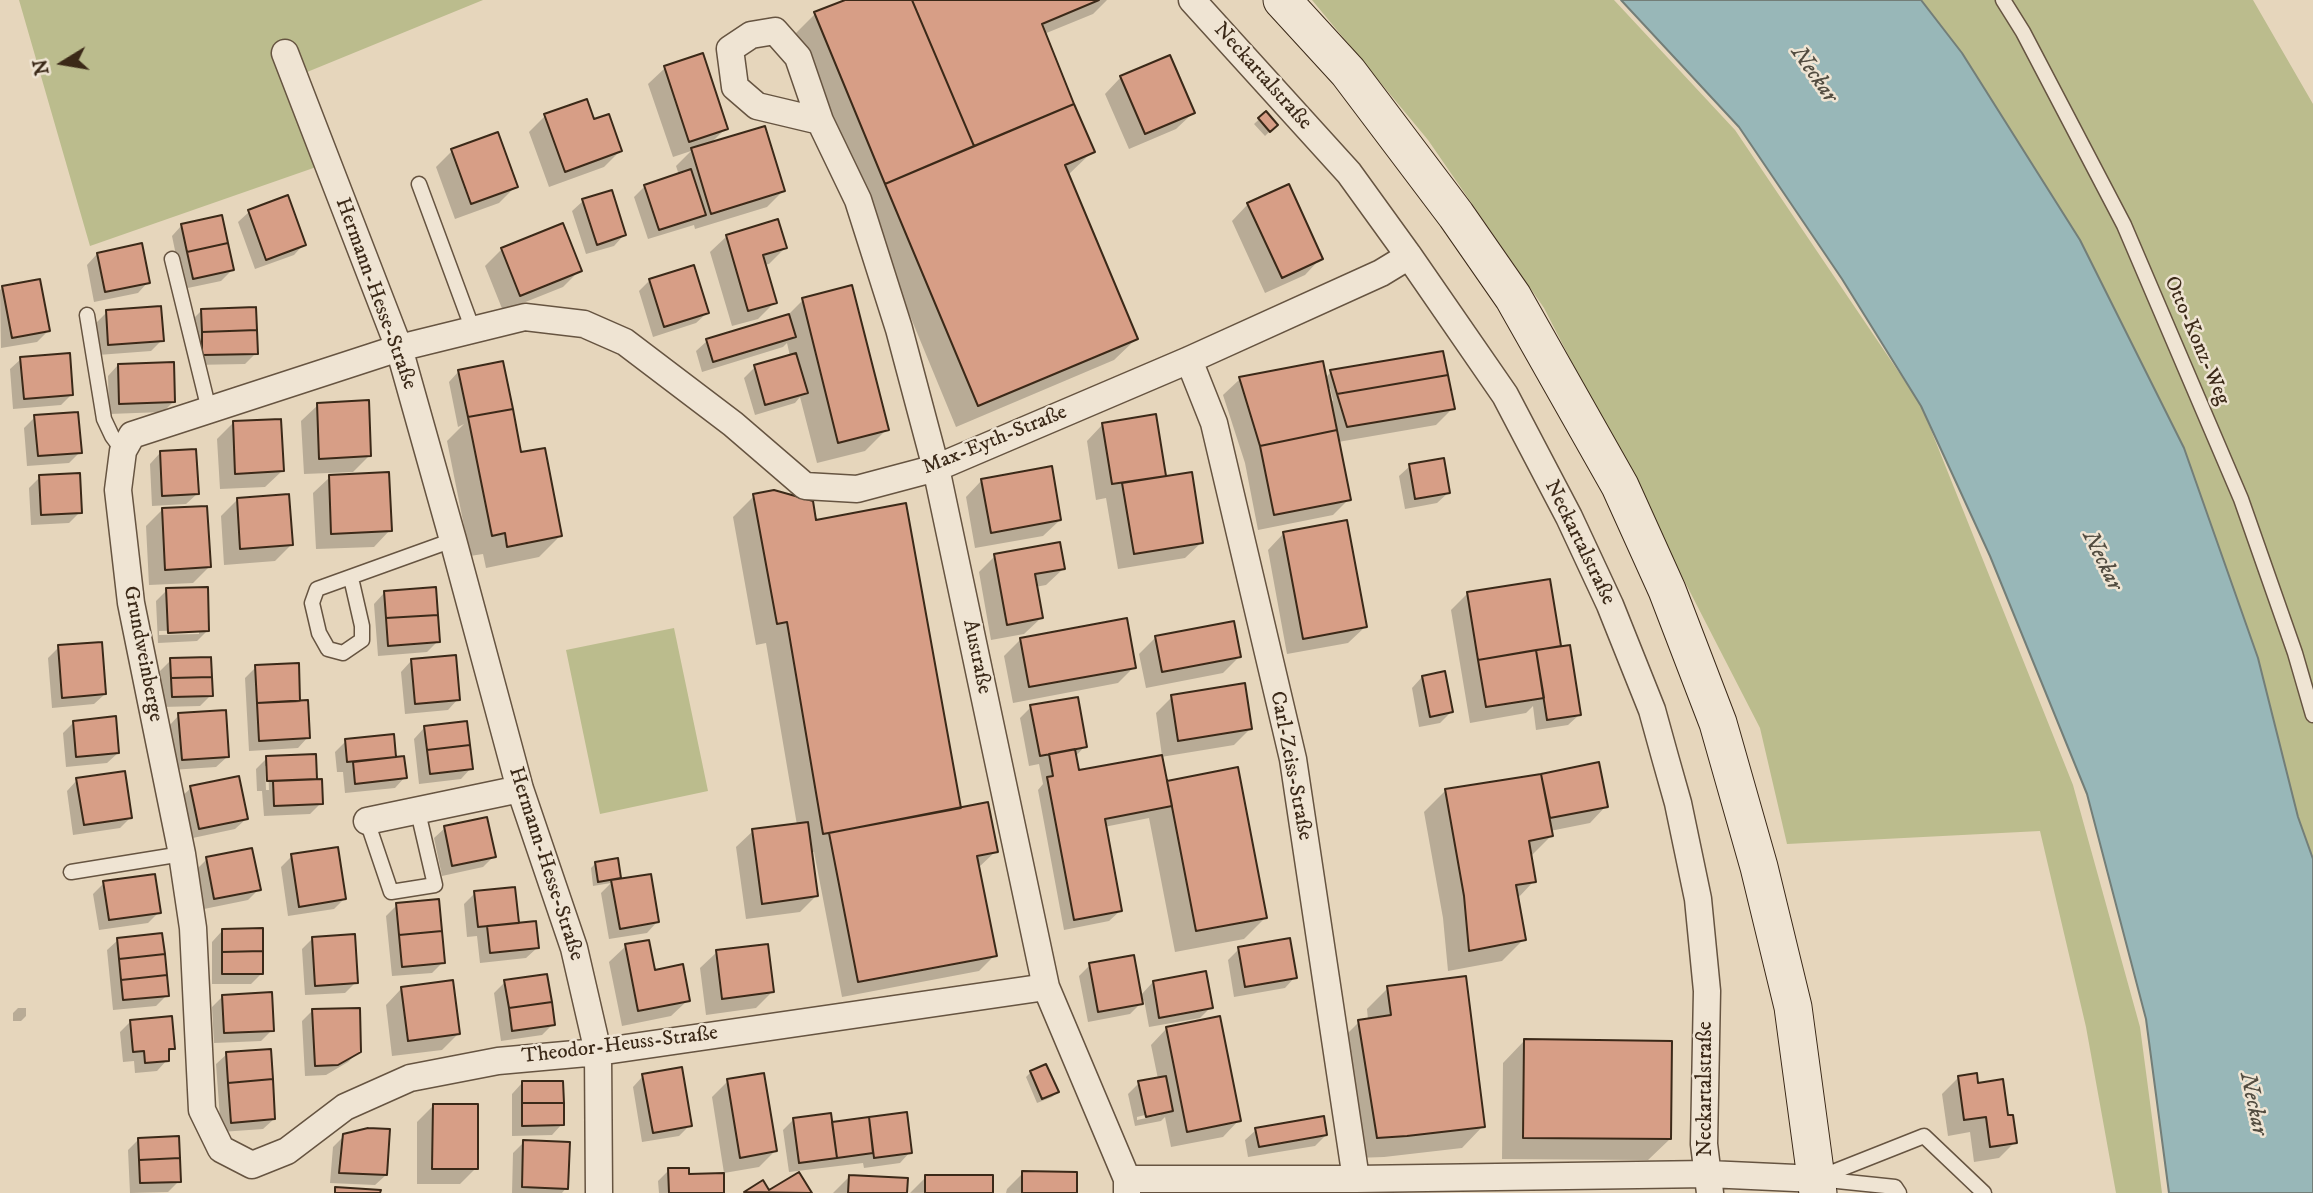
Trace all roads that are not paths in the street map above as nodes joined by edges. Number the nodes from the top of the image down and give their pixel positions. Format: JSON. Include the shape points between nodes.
{"nodes":[{"id":1,"x":1192,"y":0,"type":"edge"},
{"id":2,"x":1282,"y":0,"type":"edge"},
{"id":3,"x":2003,"y":0,"type":"edge"},
{"id":4,"x":285,"y":53,"type":"dead end"},
{"id":5,"x":820,"y":121,"type":"dead end"},
{"id":6,"x":419,"y":184,"type":"dead end"},
{"id":7,"x":1409,"y":256,"type":"junction"},
{"id":8,"x":172,"y":259,"type":"dead end"},
{"id":9,"x":87,"y":315,"type":"dead end"},
{"id":10,"x":473,"y":330,"type":"junction"},
{"id":11,"x":399,"y":348,"type":"junction"},
{"id":12,"x":1189,"y":360,"type":"junction"},
{"id":13,"x":209,"y":411,"type":"junction"},
{"id":14,"x":123,"y":451,"type":"junction"},
{"id":15,"x":936,"y":468,"type":"junction"},
{"id":16,"x":453,"y":540,"type":"junction"},
{"id":17,"x":351,"y":578,"type":"junction"},
{"id":18,"x":2313,"y":715,"type":"edge"},
{"id":19,"x":520,"y":789,"type":"junction"},
{"id":20,"x":418,"y":811,"type":"junction"},
{"id":21,"x":367,"y":821,"type":"joint"},
{"id":22,"x":182,"y":854,"type":"junction"},
{"id":23,"x":71,"y":872,"type":"dead end"},
{"id":24,"x":1046,"y":987,"type":"junction"},
{"id":25,"x":598,"y":1052,"type":"junction"},
{"id":26,"x":221,"y":1149,"type":"joint"},
{"id":27,"x":1356,"y":1180,"type":"junction"},
{"id":28,"x":1615,"y":1184,"type":"edge"},
{"id":29,"x":1709,"y":1184,"type":"edge"},
{"id":30,"x":1516,"y":1185,"type":"edge"},
{"id":31,"x":1127,"y":1186,"type":"edge"},
{"id":32,"x":1402,"y":1186,"type":"edge"},
{"id":33,"x":1818,"y":1186,"type":"edge"},
{"id":34,"x":599,"y":1193,"type":"edge"},
{"id":35,"x":1899,"y":1193,"type":"edge"},
{"id":36,"x":1984,"y":1193,"type":"edge"}],
"edges":[{"from":1,"to":7,"type":"street","name":"Neckartalstraße","via":[[1349,173]]},
{"from":2,"to":33,"type":"main road","via":[[1348,72],[1456,215],[1513,297],[1620,486],[1667,590],[1717,723],[1759,867],[1793,1007]]},
{"from":3,"to":18,"type":"lane","name":"Otto-Konz-Weg","via":[[2129,237],[2241,499]]},
{"from":4,"to":11,"type":"street","name":"Hermann-Hesse-Straße"},
{"from":5,"to":15,"type":"street","name":"Austraße","via":[[858,200]]},
{"from":6,"to":10,"type":"lane"},
{"from":7,"to":12,"type":"street","name":"Max-Eyth-Straße","via":[[1381,274]]},
{"from":7,"to":29,"type":"street","name":"Neckartalstraße","via":[[1504,395],[1569,517],[1652,710],[1698,899],[1707,991],[1704,1144]]},
{"from":8,"to":13,"type":"lane"},
{"from":9,"to":14,"type":"lane","via":[[104,419]]},
{"from":10,"to":11,"type":"street","name":"Max-Eyth-Straße"},
{"from":10,"to":15,"type":"street","name":"Max-Eyth-Straße","via":[[526,317],[583,324],[625,342],[805,486],[857,489]]},
{"from":11,"to":13,"type":"street"},
{"from":11,"to":16,"type":"street","name":"Hermann-Hesse-Straße"},
{"from":12,"to":15,"type":"street","name":"Max-Eyth-Straße"},
{"from":12,"to":27,"type":"street","name":"Carl-Zeiss-Straße","via":[[1214,423],[1293,759]]},
{"from":13,"to":14,"type":"street","via":[[132,435]]},
{"from":14,"to":22,"type":"street","name":"Grundweinberge","via":[[118,490],[131,603]]},
{"from":15,"to":24,"type":"street","name":"Austraße"},
{"from":16,"to":17,"type":"lane"},
{"from":16,"to":19,"type":"street","name":"Hermann-Hesse-Straße"},
{"from":17,"to":17,"type":"lane","via":[[317,589],[312,604],[328,649],[343,653],[362,640]]},
{"from":19,"to":20,"type":"street"},
{"from":19,"to":25,"type":"street","name":"Hermann-Hesse-Straße","via":[[574,948]]},
{"from":20,"to":21,"type":"street"},
{"from":20,"to":21,"type":"lane","via":[[435,885],[391,892]]},
{"from":22,"to":23,"type":"lane"},
{"from":22,"to":26,"type":"street","name":"Grundweinberge","via":[[193,928],[202,1110]]},
{"from":24,"to":25,"type":"street","name":"Theodor-Heuss-Straße"},
{"from":24,"to":31,"type":"street","name":"Austraße"},
{"from":25,"to":26,"type":"street","name":"Theodor-Heuss-Straße","via":[[498,1060],[410,1078],[345,1107],[286,1151],[252,1166]]},
{"from":25,"to":34,"type":"street","name":"Hermann-Hesse-Straße"},
{"from":27,"to":31,"type":"street"},
{"from":27,"to":32,"type":"street"},
{"from":28,"to":29,"type":"street"},
{"from":28,"to":30,"type":"street"},
{"from":29,"to":33,"type":"street"},
{"from":30,"to":32,"type":"street"},
{"from":33,"to":35,"type":"lane","via":[[1895,1187]]},
{"from":33,"to":36,"type":"lane","via":[[1924,1136]]}]}
